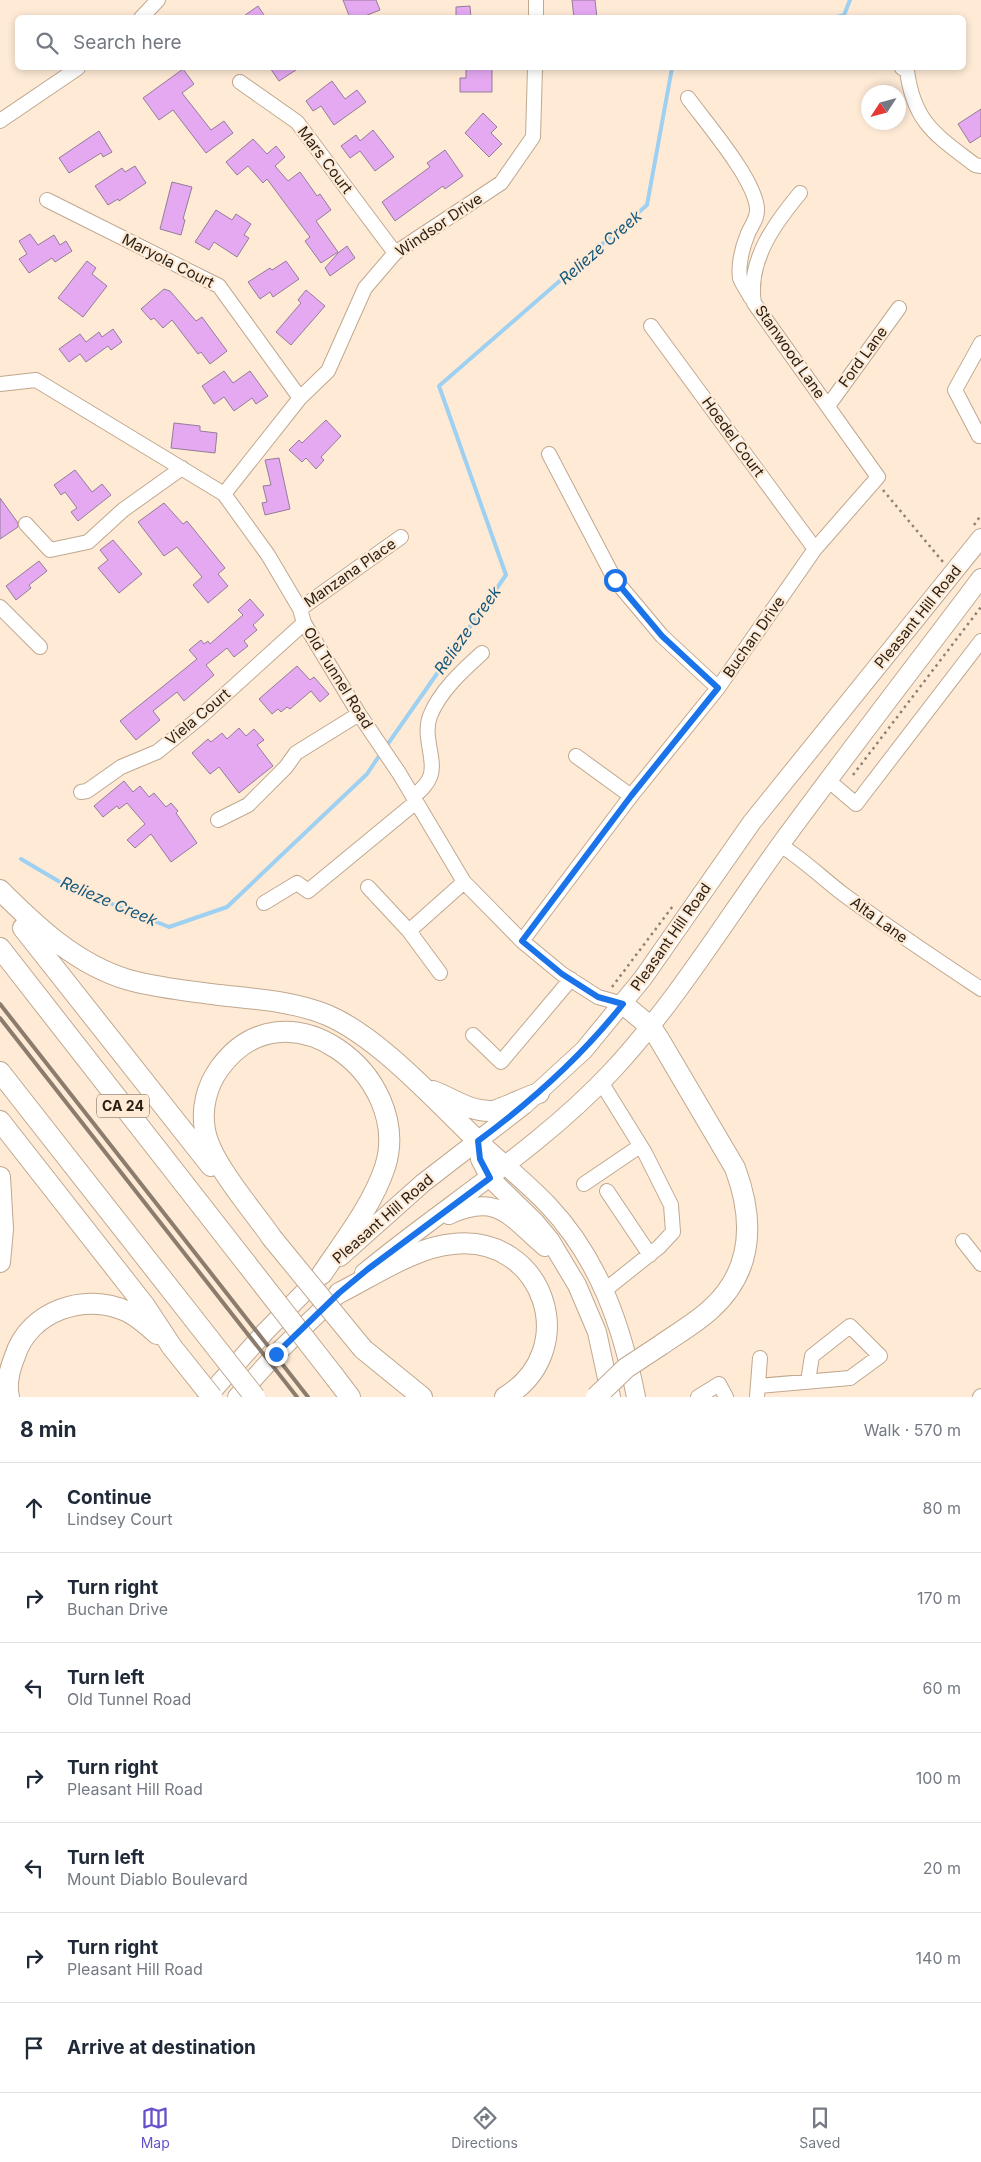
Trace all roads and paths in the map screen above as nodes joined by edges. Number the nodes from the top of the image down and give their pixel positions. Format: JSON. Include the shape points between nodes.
{"nodes":[{"id":1,"x":158,"y":0,"type":"edge"},
{"id":2,"x":536,"y":0,"type":"edge"},
{"id":3,"x":144,"y":15,"type":"edge"},
{"id":4,"x":536,"y":15,"type":"edge"},
{"id":5,"x":75,"y":70,"type":"edge"},
{"id":6,"x":535,"y":70,"type":"edge"},
{"id":7,"x":904,"y":70,"type":"edge"},
{"id":8,"x":240,"y":82,"type":"dead end"},
{"id":9,"x":688,"y":98,"type":"dead end"},
{"id":10,"x":0,"y":121,"type":"edge"},
{"id":11,"x":981,"y":166,"type":"edge"},
{"id":12,"x":800,"y":192,"type":"dead end"},
{"id":13,"x":47,"y":200,"type":"dead end"},
{"id":14,"x":395,"y":254,"type":"junction"},
{"id":15,"x":754,"y":303,"type":"junction"},
{"id":16,"x":899,"y":308,"type":"dead end"},
{"id":17,"x":651,"y":326,"type":"dead end"},
{"id":18,"x":981,"y":343,"type":"edge"},
{"id":19,"x":0,"y":384,"type":"edge"},
{"id":20,"x":300,"y":398,"type":"junction"},
{"id":21,"x":828,"y":406,"type":"junction"},
{"id":22,"x":979,"y":436,"type":"dead end"},
{"id":23,"x":549,"y":454,"type":"dead end"},
{"id":24,"x":182,"y":468,"type":"junction"},
{"id":25,"x":877,"y":479,"type":"junction"},
{"id":26,"x":224,"y":494,"type":"junction"},
{"id":27,"x":978,"y":520,"type":"dead end"},
{"id":28,"x":981,"y":523,"type":"edge"},
{"id":29,"x":26,"y":524,"type":"dead end"},
{"id":30,"x":401,"y":536,"type":"dead end"},
{"id":31,"x":981,"y":538,"type":"edge"},
{"id":32,"x":815,"y":549,"type":"junction"},
{"id":33,"x":945,"y":564,"type":"dead end"},
{"id":34,"x":981,"y":578,"type":"edge"},
{"id":35,"x":0,"y":607,"type":"edge"},
{"id":36,"x":300,"y":609,"type":"junction"},
{"id":37,"x":304,"y":623,"type":"junction"},
{"id":38,"x":981,"y":641,"type":"edge"},
{"id":39,"x":40,"y":647,"type":"dead end"},
{"id":40,"x":482,"y":654,"type":"dead end"},
{"id":41,"x":718,"y":688,"type":"junction"},
{"id":42,"x":359,"y":714,"type":"junction"},
{"id":43,"x":576,"y":756,"type":"dead end"},
{"id":44,"x":828,"y":781,"type":"junction"},
{"id":45,"x":81,"y":792,"type":"dead end"},
{"id":46,"x":631,"y":796,"type":"junction"},
{"id":47,"x":415,"y":800,"type":"junction"},
{"id":48,"x":218,"y":820,"type":"dead end"},
{"id":49,"x":780,"y":845,"type":"junction"},
{"id":50,"x":464,"y":882,"type":"junction"},
{"id":51,"x":368,"y":887,"type":"dead end"},
{"id":52,"x":0,"y":890,"type":"edge"},
{"id":53,"x":0,"y":898,"type":"edge"},
{"id":54,"x":264,"y":903,"type":"dead end"},
{"id":55,"x":409,"y":931,"type":"junction"},
{"id":56,"x":522,"y":941,"type":"junction"},
{"id":57,"x":0,"y":948,"type":"edge"},
{"id":58,"x":440,"y":973,"type":"dead end"},
{"id":59,"x":571,"y":979,"type":"junction"},
{"id":60,"x":981,"y":990,"type":"edge"},
{"id":61,"x":623,"y":1004,"type":"junction"},
{"id":62,"x":651,"y":1027,"type":"junction"},
{"id":63,"x":473,"y":1036,"type":"dead end"},
{"id":64,"x":0,"y":1072,"type":"edge"},
{"id":65,"x":601,"y":1082,"type":"junction"},
{"id":66,"x":419,"y":1085,"type":"junction"},
{"id":67,"x":539,"y":1093,"type":"junction"},
{"id":68,"x":0,"y":1121,"type":"edge"},
{"id":69,"x":478,"y":1141,"type":"junction"},
{"id":70,"x":640,"y":1146,"type":"junction"},
{"id":71,"x":506,"y":1166,"type":"junction"},
{"id":72,"x":0,"y":1177,"type":"edge"},
{"id":73,"x":490,"y":1178,"type":"junction"},
{"id":74,"x":584,"y":1184,"type":"dead end"},
{"id":75,"x":607,"y":1191,"type":"dead end"},
{"id":76,"x":420,"y":1230,"type":"junction"},
{"id":77,"x":272,"y":1238,"type":"junction"},
{"id":78,"x":963,"y":1241,"type":"dead end"},
{"id":79,"x":650,"y":1254,"type":"junction"},
{"id":80,"x":0,"y":1262,"type":"edge"},
{"id":81,"x":564,"y":1262,"type":"junction"},
{"id":82,"x":981,"y":1264,"type":"edge"},
{"id":83,"x":322,"y":1274,"type":"junction"},
{"id":84,"x":605,"y":1290,"type":"junction"},
{"id":85,"x":339,"y":1293,"type":"junction"},
{"id":86,"x":172,"y":1347,"type":"junction"},
{"id":87,"x":363,"y":1348,"type":"junction"},
{"id":88,"x":760,"y":1358,"type":"dead end"},
{"id":89,"x":808,"y":1381,"type":"junction"},
{"id":90,"x":757,"y":1391,"type":"edge"},
{"id":91,"x":9,"y":1397,"type":"edge"},
{"id":92,"x":207,"y":1397,"type":"edge"},
{"id":93,"x":212,"y":1397,"type":"edge"},
{"id":94,"x":237,"y":1397,"type":"edge"},
{"id":95,"x":255,"y":1397,"type":"edge"},
{"id":96,"x":350,"y":1397,"type":"edge"},
{"id":97,"x":403,"y":1397,"type":"edge"},
{"id":98,"x":422,"y":1397,"type":"edge"},
{"id":99,"x":505,"y":1397,"type":"edge"},
{"id":100,"x":596,"y":1397,"type":"edge"},
{"id":101,"x":611,"y":1397,"type":"edge"},
{"id":102,"x":636,"y":1397,"type":"edge"},
{"id":103,"x":698,"y":1397,"type":"edge"},
{"id":104,"x":726,"y":1397,"type":"edge"}],
"edges":[{"from":1,"to":3,"type":"street"},
{"from":2,"to":4,"type":"street"},
{"from":5,"to":10,"type":"street"},
{"from":6,"to":14,"type":"street","name":"Windsor Drive","via":[[533,137],[501,183]]},
{"from":7,"to":11,"type":"street","via":[[910,93],[933,133],[975,165]]},
{"from":8,"to":14,"type":"street","name":"Mars Court","via":[[297,122]]},
{"from":9,"to":15,"type":"street","via":[[753,194],[758,210],[744,245],[740,279]]},
{"from":12,"to":15,"type":"street","name":"Stanwood Lane","via":[[774,224],[759,259],[752,287]]},
{"from":13,"to":20,"type":"street","name":"Maryola Court","via":[[219,286]]},
{"from":14,"to":20,"type":"street","name":"Windsor Drive","via":[[365,288],[328,371]]},
{"from":15,"to":21,"type":"street","name":"Stanwood Lane"},
{"from":16,"to":21,"type":"street","name":"Ford Lane"},
{"from":17,"to":32,"type":"street","name":"Hoedel Court"},
{"from":18,"to":22,"type":"street","via":[[955,390]]},
{"from":19,"to":24,"type":"street","name":"Old Tunnel Road","via":[[36,380]]},
{"from":20,"to":26,"type":"street","name":"Windsor Drive"},
{"from":21,"to":25,"type":"street","name":"Stanwood Lane"},
{"from":23,"to":41,"type":"street","via":[[615,580],[662,636]]},
{"from":24,"to":26,"type":"street","name":"Old Tunnel Road"},
{"from":24,"to":29,"type":"street","via":[[123,510],[88,542],[50,550]]},
{"from":25,"to":32,"type":"street","name":"Buchan Drive"},
{"from":25,"to":33,"type":"path"},
{"from":26,"to":36,"type":"street","name":"Old Tunnel Road","via":[[268,555]]},
{"from":27,"to":28,"type":"path"},
{"from":30,"to":36,"type":"street","name":"Manzana Place"},
{"from":31,"to":61,"type":"main road","name":"Pleasant Hill Road","via":[[752,822]]},
{"from":32,"to":41,"type":"street","name":"Buchan Drive"},
{"from":34,"to":44,"type":"main road","name":"Pleasant Hill Road"},
{"from":35,"to":39,"type":"street"},
{"from":36,"to":37,"type":"street","name":"Old Tunnel Road"},
{"from":37,"to":42,"type":"street","name":"Old Tunnel Road"},
{"from":37,"to":45,"type":"street","name":"Viela Court","via":[[198,719],[156,752],[121,767]]},
{"from":38,"to":44,"type":"street","via":[[856,804]]},
{"from":40,"to":47,"type":"street","via":[[453,682],[430,716],[427,744],[432,770]]},
{"from":41,"to":46,"type":"street","name":"Buchan Drive"},
{"from":42,"to":47,"type":"street","name":"Old Tunnel Road"},
{"from":42,"to":48,"type":"street","via":[[296,753],[248,805]]},
{"from":43,"to":46,"type":"street"},
{"from":44,"to":49,"type":"main road","name":"Pleasant Hill Road"},
{"from":46,"to":56,"type":"street","name":"Buchan Drive"},
{"from":47,"to":50,"type":"street","name":"Old Tunnel Road"},
{"from":47,"to":54,"type":"street","via":[[308,891],[297,883]]},
{"from":49,"to":60,"type":"street","name":"Alta Lane","via":[[905,939]]},
{"from":49,"to":62,"type":"main road","name":"Pleasant Hill Road"},
{"from":50,"to":55,"type":"street"},
{"from":50,"to":56,"type":"street","name":"Old Tunnel Road"},
{"from":51,"to":55,"type":"street"},
{"from":52,"to":66,"type":"highway","via":[[47,935],[98,967],[128,980],[272,1001],[326,1015],[359,1034]]},
{"from":53,"to":77,"type":"highway","via":[[215,1172]]},
{"from":55,"to":58,"type":"street"},
{"from":56,"to":59,"type":"street","name":"Old Tunnel Road"},
{"from":57,"to":96,"type":"highway","number":"CA 24","bridge":true},
{"from":59,"to":61,"type":"street","name":"Old Tunnel Road","via":[[598,997]]},
{"from":59,"to":63,"type":"street","via":[[501,1062]]},
{"from":61,"to":62,"type":"highway"},
{"from":61,"to":67,"type":"main road","name":"Pleasant Hill Road","via":[[584,1050]]},
{"from":62,"to":65,"type":"main road","name":"Pleasant Hill Road"},
{"from":62,"to":100,"type":"highway","bridge":true,"via":[[735,1168],[748,1213],[747,1238],[744,1257],[733,1282],[711,1309],[626,1368]]},
{"from":64,"to":95,"type":"highway","bridge":true},
{"from":65,"to":70,"type":"street"},
{"from":65,"to":71,"type":"main road","name":"Pleasant Hill Road","via":[[549,1132]]},
{"from":66,"to":67,"type":"highway","via":[[472,1108],[493,1111]]},
{"from":66,"to":69,"type":"highway"},
{"from":67,"to":69,"type":"main road","name":"Pleasant Hill Road"},
{"from":68,"to":86,"type":"highway","via":[[145,1306]]},
{"from":69,"to":71,"type":"main road"},
{"from":69,"to":73,"type":"main road","via":[[480,1159]]},
{"from":69,"to":83,"type":"main road","name":"Pleasant Hill Road","via":[[394,1208]]},
{"from":70,"to":74,"type":"street"},
{"from":70,"to":79,"type":"street","via":[[671,1205],[673,1232]]},
{"from":71,"to":73,"type":"main road","name":"Pleasant Hill Road"},
{"from":71,"to":84,"type":"main road","via":[[549,1206],[566,1227]]},
{"from":72,"to":80,"type":"highway","via":[[3,1229]]},
{"from":73,"to":76,"type":"main road","name":"Pleasant Hill Road"},
{"from":73,"to":81,"type":"main road","via":[[536,1222]]},
{"from":75,"to":79,"type":"street"},
{"from":76,"to":81,"type":"main road","via":[[465,1208],[488,1206],[509,1215]]},
{"from":76,"to":85,"type":"main road","name":"Pleasant Hill Road"},
{"from":77,"to":83,"type":"highway","via":[[211,1149],[203,1112],[213,1078],[237,1049],[252,1039],[288,1031],[323,1040],[358,1067],[383,1105],[388,1126],[389,1146],[377,1186]]},
{"from":77,"to":87,"type":"highway","bridge":true},
{"from":78,"to":82,"type":"street"},
{"from":79,"to":84,"type":"street"},
{"from":81,"to":101,"type":"main road","via":[[597,1332]]},
{"from":83,"to":92,"type":"main road","name":"Pleasant Hill Road"},
{"from":84,"to":102,"type":"main road","via":[[619,1325]]},
{"from":85,"to":94,"type":"main road","name":"Pleasant Hill Road"},
{"from":85,"to":99,"type":"highway","via":[[436,1246],[475,1244],[494,1248],[515,1259],[532,1276],[543,1297],[548,1319],[540,1358],[530,1376]]},
{"from":86,"to":91,"type":"highway","via":[[126,1311],[102,1304],[61,1308],[43,1318],[16,1349],[10,1369]]},
{"from":86,"to":93,"type":"highway","bridge":true},
{"from":87,"to":97,"type":"highway"},
{"from":87,"to":98,"type":"highway"},
{"from":88,"to":90,"type":"street"},
{"from":89,"to":89,"type":"street","via":[[850,1378],[880,1356],[850,1326],[812,1356]]},
{"from":89,"to":90,"type":"street"},
{"from":103,"to":104,"type":"street","via":[[719,1384]]}]}
